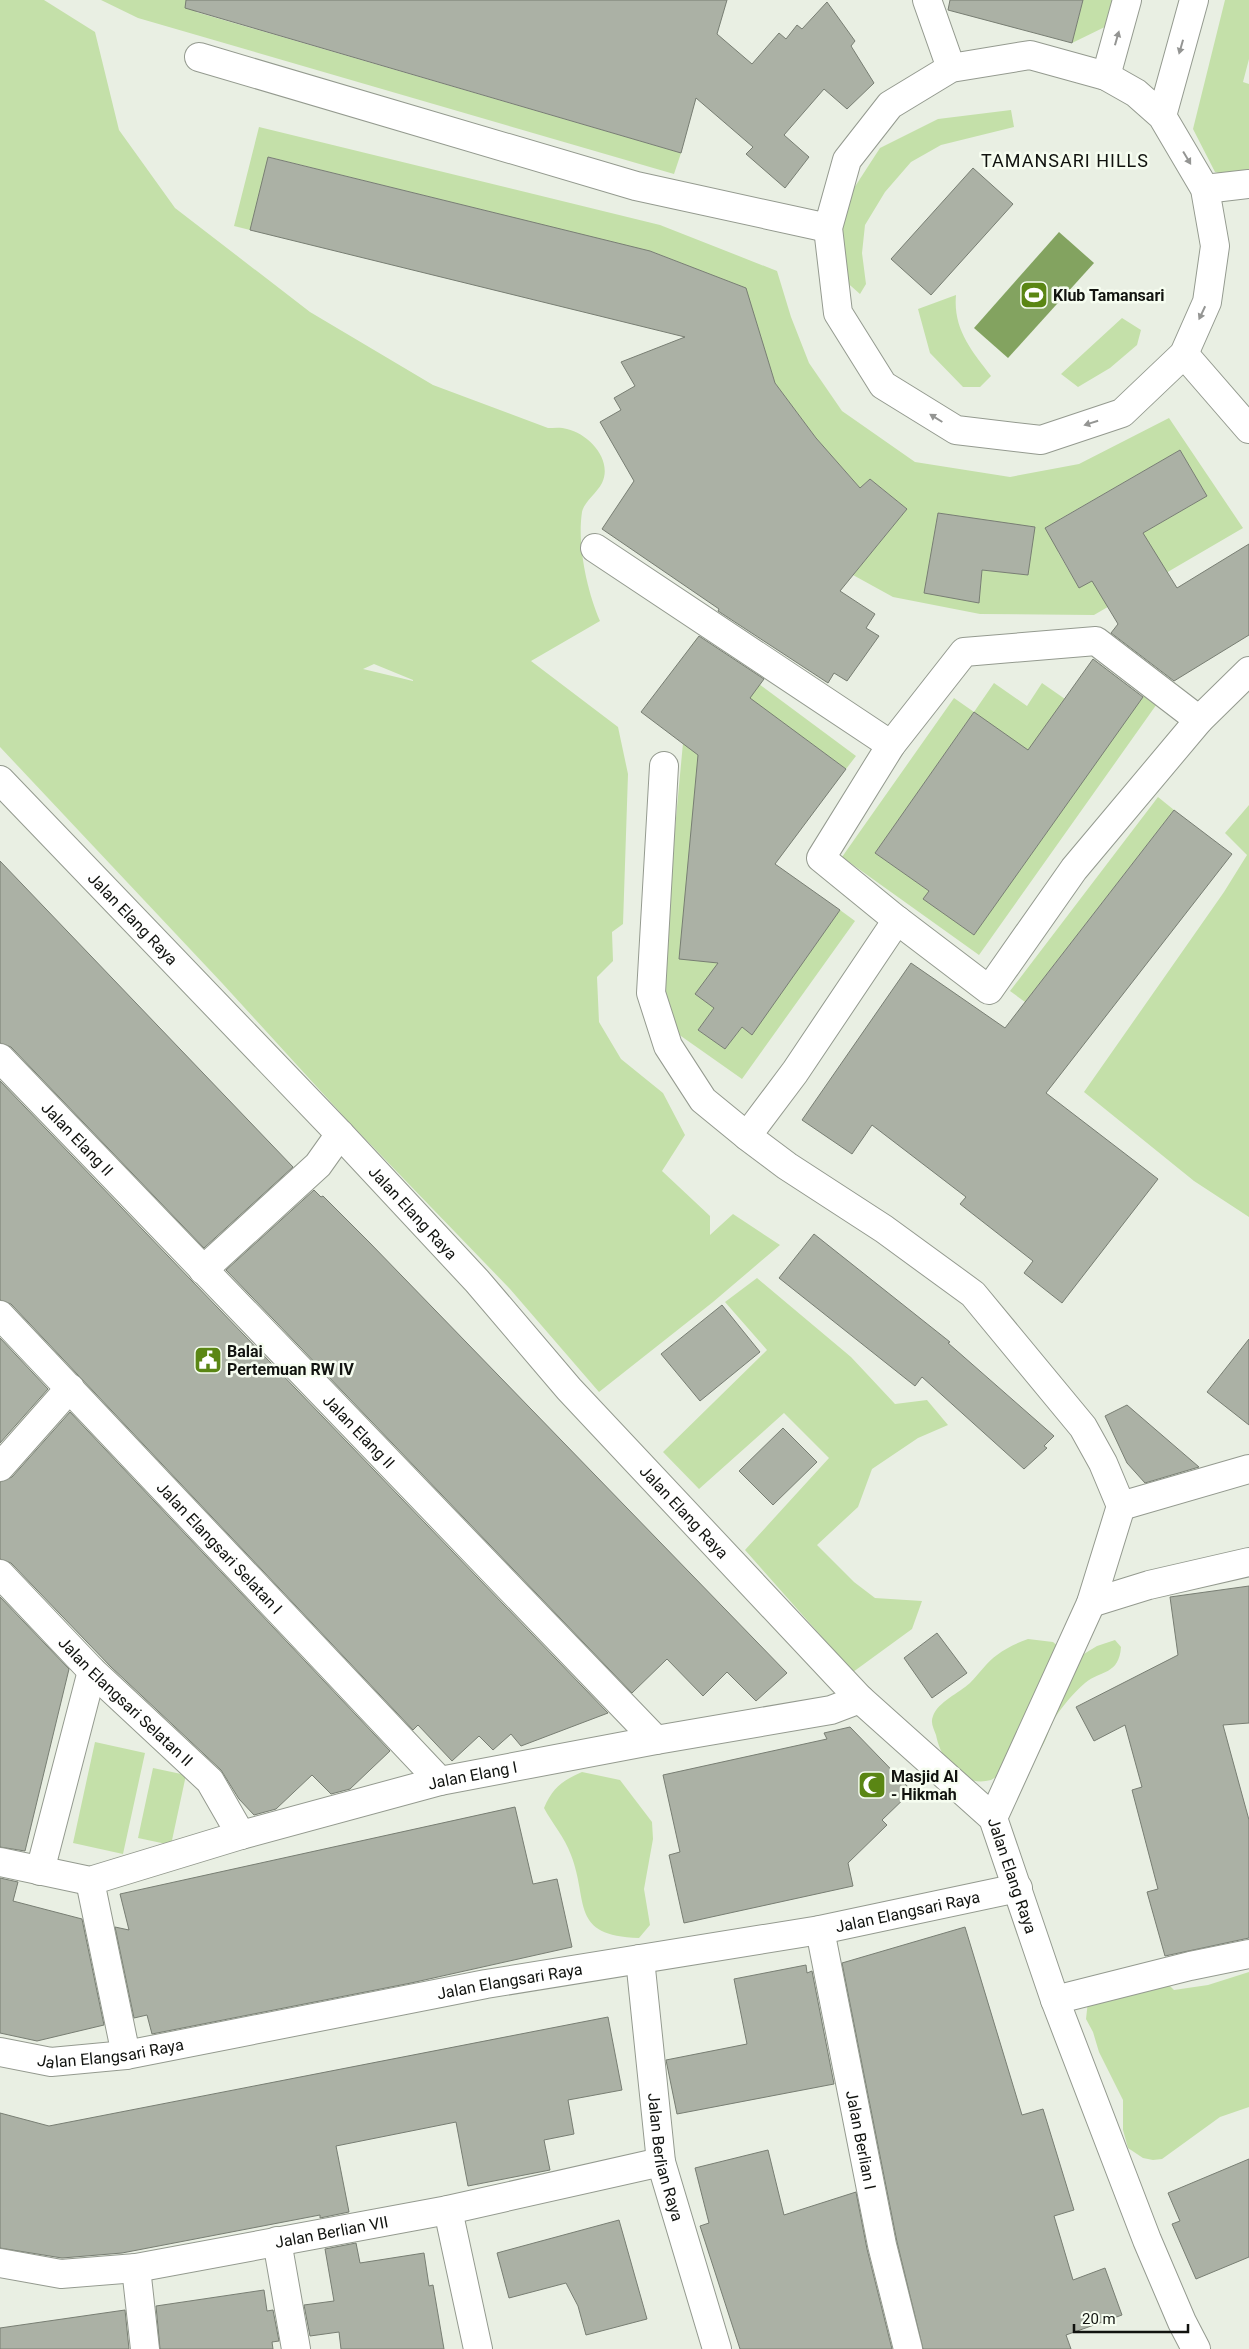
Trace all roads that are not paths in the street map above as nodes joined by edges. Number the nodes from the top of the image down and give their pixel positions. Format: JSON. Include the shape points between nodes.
{"nodes":[{"id":1,"x":927,"y":0,"type":"edge"},
{"id":2,"x":1127,"y":0,"type":"edge"},
{"id":3,"x":1194,"y":0,"type":"edge"},
{"id":4,"x":199,"y":56,"type":"dead end"},
{"id":5,"x":951,"y":68,"type":"junction"},
{"id":6,"x":1106,"y":76,"type":"junction"},
{"id":7,"x":1162,"y":116,"type":"junction"},
{"id":8,"x":1249,"y":184,"type":"edge"},
{"id":9,"x":1205,"y":189,"type":"junction"},
{"id":10,"x":828,"y":228,"type":"junction"},
{"id":11,"x":1184,"y":354,"type":"junction"},
{"id":12,"x":1249,"y":430,"type":"edge"},
{"id":13,"x":595,"y":548,"type":"dead end"},
{"id":14,"x":1249,"y":671,"type":"edge"},
{"id":15,"x":1199,"y":720,"type":"junction"},
{"id":16,"x":891,"y":745,"type":"junction"},
{"id":17,"x":664,"y":766,"type":"dead end"},
{"id":18,"x":0,"y":780,"type":"edge"},
{"id":19,"x":897,"y":920,"type":"junction"},
{"id":20,"x":0,"y":1058,"type":"edge"},
{"id":21,"x":340,"y":1134,"type":"junction"},
{"id":22,"x":747,"y":1136,"type":"junction"},
{"id":23,"x":204,"y":1270,"type":"junction"},
{"id":24,"x":0,"y":1315,"type":"edge"},
{"id":25,"x":70,"y":1388,"type":"junction"},
{"id":26,"x":0,"y":1467,"type":"edge"},
{"id":27,"x":1249,"y":1469,"type":"edge"},
{"id":28,"x":1121,"y":1506,"type":"junction"},
{"id":29,"x":1249,"y":1562,"type":"edge"},
{"id":30,"x":0,"y":1574,"type":"edge"},
{"id":31,"x":1090,"y":1602,"type":"junction"},
{"id":32,"x":92,"y":1671,"type":"junction"},
{"id":33,"x":860,"y":1698,"type":"junction"},
{"id":34,"x":656,"y":1740,"type":"junction"},
{"id":35,"x":440,"y":1781,"type":"junction"},
{"id":36,"x":994,"y":1818,"type":"junction"},
{"id":37,"x":241,"y":1835,"type":"junction"},
{"id":38,"x":0,"y":1862,"type":"edge"},
{"id":39,"x":40,"y":1872,"type":"junction"},
{"id":40,"x":90,"y":1881,"type":"junction"},
{"id":41,"x":1018,"y":1888,"type":"junction"},
{"id":42,"x":820,"y":1930,"type":"junction"},
{"id":43,"x":1249,"y":1954,"type":"edge"},
{"id":44,"x":640,"y":1959,"type":"junction"},
{"id":45,"x":1055,"y":2000,"type":"junction"},
{"id":46,"x":0,"y":2052,"type":"edge"},
{"id":47,"x":126,"y":2055,"type":"junction"},
{"id":48,"x":661,"y":2162,"type":"junction"},
{"id":49,"x":448,"y":2210,"type":"junction"},
{"id":50,"x":277,"y":2241,"type":"junction"},
{"id":51,"x":0,"y":2263,"type":"edge"},
{"id":52,"x":136,"y":2268,"type":"junction"},
{"id":53,"x":144,"y":2349,"type":"edge"},
{"id":54,"x":296,"y":2349,"type":"edge"},
{"id":55,"x":478,"y":2349,"type":"edge"},
{"id":56,"x":717,"y":2349,"type":"edge"},
{"id":57,"x":908,"y":2349,"type":"edge"},
{"id":58,"x":1196,"y":2349,"type":"edge"}],
"edges":[{"from":1,"to":5,"type":"street"},
{"from":6,"to":2,"type":"street","one_way":true},
{"from":3,"to":7,"type":"street","one_way":true},
{"from":4,"to":10,"type":"street","via":[[636,186]]},
{"from":5,"to":6,"type":"street","via":[[1030,55]]},
{"from":5,"to":10,"type":"street","via":[[890,105],[852,153],[847,160]]},
{"from":6,"to":7,"type":"street","via":[[1136,93]]},
{"from":7,"to":9,"type":"street","one_way":true},
{"from":8,"to":9,"type":"street"},
{"from":9,"to":11,"type":"street","one_way":true,"via":[[1215,246],[1207,302]]},
{"from":11,"to":10,"type":"street","one_way":true,"via":[[1122,413],[1041,440],[956,430],[883,385],[838,313]]},
{"from":11,"to":12,"type":"street"},
{"from":13,"to":16,"type":"street"},
{"from":14,"to":15,"type":"street"},
{"from":15,"to":16,"type":"street","via":[[1096,641],[964,652]]},
{"from":15,"to":19,"type":"street","via":[[1074,869],[989,990]]},
{"from":16,"to":19,"type":"street","via":[[821,858]]},
{"from":17,"to":22,"type":"street","via":[[651,993],[668,1046],[702,1100]]},
{"from":18,"to":21,"type":"street","name":"Jalan Elang Raya"},
{"from":19,"to":22,"type":"street","via":[[795,1072]]},
{"from":20,"to":23,"type":"street","name":"Jalan Elang II"},
{"from":21,"to":23,"type":"street","via":[[318,1165]]},
{"from":21,"to":33,"type":"street","name":"Jalan Elang Raya","via":[[478,1281],[576,1396]]},
{"from":22,"to":28,"type":"street","via":[[973,1294],[1083,1427]]},
{"from":23,"to":34,"type":"street","name":"Jalan Elang II"},
{"from":24,"to":25,"type":"street","name":"Jalan Elangsari Selatan I"},
{"from":25,"to":26,"type":"street"},
{"from":25,"to":35,"type":"street","name":"Jalan Elangsari Selatan I"},
{"from":27,"to":28,"type":"street"},
{"from":28,"to":31,"type":"street"},
{"from":29,"to":31,"type":"street"},
{"from":30,"to":32,"type":"street","name":"Jalan Elangsari Selatan II"},
{"from":31,"to":36,"type":"street"},
{"from":32,"to":37,"type":"street","name":"Jalan Elangsari Selatan II","via":[[210,1781]]},
{"from":32,"to":39,"type":"street"},
{"from":33,"to":34,"type":"street","name":"Jalan Elang I","via":[[831,1710]]},
{"from":33,"to":36,"type":"street","name":"Jalan Elang Raya"},
{"from":34,"to":35,"type":"street","name":"Jalan Elang I"},
{"from":35,"to":37,"type":"street","name":"Jalan Elang I"},
{"from":36,"to":41,"type":"street","name":"Jalan Elang Raya"},
{"from":37,"to":40,"type":"street","name":"Jalan Elang I"},
{"from":38,"to":39,"type":"street"},
{"from":39,"to":40,"type":"street"},
{"from":40,"to":47,"type":"street"},
{"from":41,"to":42,"type":"street","name":"Jalan Elangsari Raya"},
{"from":41,"to":45,"type":"street","name":"Jalan Elang Raya"},
{"from":42,"to":44,"type":"street","name":"Jalan Elangsari Raya"},
{"from":42,"to":57,"type":"street","name":"Jalan Berlian I","via":[[882,2245]]},
{"from":43,"to":45,"type":"street"},
{"from":44,"to":47,"type":"street","name":"Jalan Elangsari Raya","via":[[486,1984]]},
{"from":44,"to":48,"type":"street","name":"Jalan Berlian Raya"},
{"from":45,"to":58,"type":"street","name":"Jalan Elang Raya","via":[[1147,2240]]},
{"from":46,"to":47,"type":"street","name":"Jalan Elangsari Raya","via":[[51,2062]]},
{"from":48,"to":49,"type":"street","name":"Jalan Berlian VII"},
{"from":48,"to":56,"type":"street","name":"Jalan Berlian Raya"},
{"from":49,"to":50,"type":"street","name":"Jalan Berlian VII"},
{"from":49,"to":55,"type":"street"},
{"from":50,"to":52,"type":"street","name":"Jalan Berlian VII"},
{"from":50,"to":54,"type":"street"},
{"from":51,"to":52,"type":"street","name":"Jalan Berlian VII","via":[[61,2274]]},
{"from":52,"to":53,"type":"street"}]}
